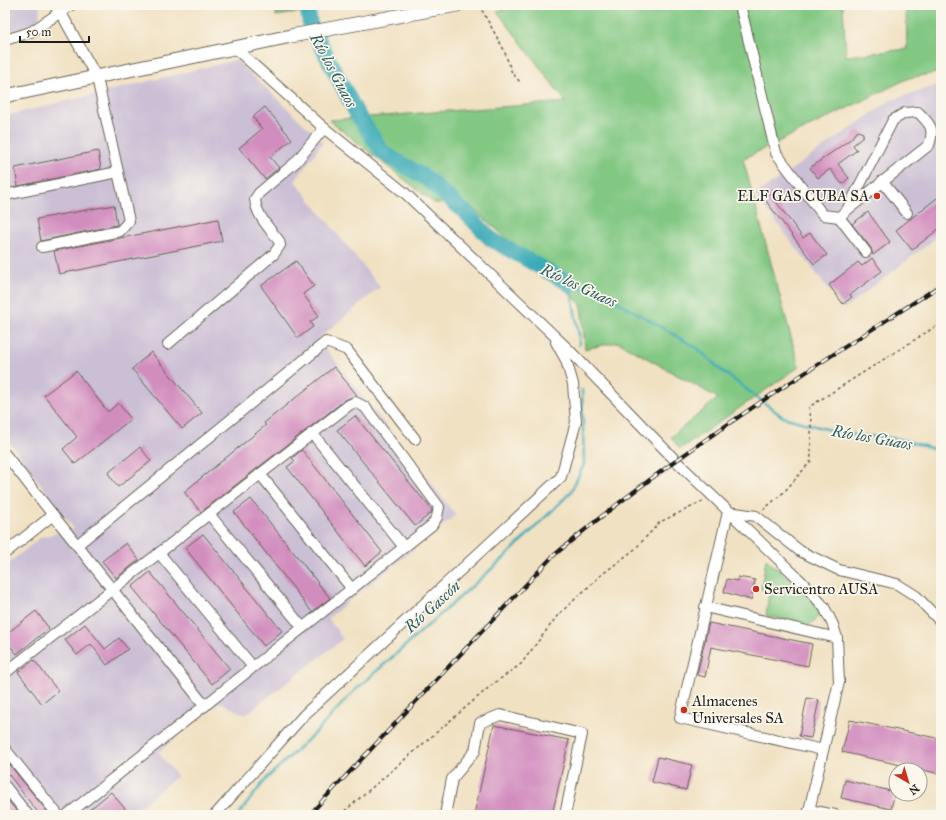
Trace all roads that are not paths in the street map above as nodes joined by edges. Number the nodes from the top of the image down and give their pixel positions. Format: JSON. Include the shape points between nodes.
{"nodes":[{"id":1,"x":54,"y":5,"type":"edge"},
{"id":2,"x":72,"y":5,"type":"edge"},
{"id":3,"x":457,"y":5,"type":"edge"},
{"id":4,"x":740,"y":5,"type":"edge"},
{"id":5,"x":61,"y":13,"type":"junction"},
{"id":6,"x":5,"y":40,"type":"edge"},
{"id":7,"x":236,"y":49,"type":"junction"},
{"id":8,"x":97,"y":78,"type":"junction"},
{"id":9,"x":5,"y":96,"type":"edge"},
{"id":10,"x":324,"y":128,"type":"junction"},
{"id":11,"x":118,"y":172,"type":"junction"},
{"id":12,"x":882,"y":181,"type":"junction"},
{"id":13,"x":5,"y":195,"type":"edge"},
{"id":14,"x":843,"y":213,"type":"junction"},
{"id":15,"x":907,"y":213,"type":"dead end"},
{"id":16,"x":42,"y":247,"type":"dead end"},
{"id":17,"x":866,"y":252,"type":"dead end"},
{"id":18,"x":551,"y":333,"type":"junction"},
{"id":19,"x":168,"y":344,"type":"dead end"},
{"id":20,"x":312,"y":433,"type":"junction"},
{"id":21,"x":415,"y":439,"type":"dead end"},
{"id":22,"x":5,"y":454,"type":"edge"},
{"id":23,"x":260,"y":474,"type":"junction"},
{"id":24,"x":728,"y":512,"type":"junction"},
{"id":25,"x":208,"y":514,"type":"junction"},
{"id":26,"x":53,"y":515,"type":"junction"},
{"id":27,"x":77,"y":545,"type":"junction"},
{"id":28,"x":404,"y":547,"type":"junction"},
{"id":29,"x":5,"y":553,"type":"edge"},
{"id":30,"x":159,"y":553,"type":"junction"},
{"id":31,"x":112,"y":589,"type":"junction"},
{"id":32,"x":352,"y":589,"type":"junction"},
{"id":33,"x":705,"y":607,"type":"junction"},
{"id":34,"x":941,"y":622,"type":"edge"},
{"id":35,"x":303,"y":628,"type":"junction"},
{"id":36,"x":837,"y":638,"type":"junction"},
{"id":37,"x":253,"y":667,"type":"junction"},
{"id":38,"x":5,"y":673,"type":"edge"},
{"id":39,"x":205,"y":706,"type":"junction"},
{"id":40,"x":5,"y":748,"type":"edge"},
{"id":41,"x":823,"y":750,"type":"junction"},
{"id":42,"x":5,"y":786,"type":"edge"},
{"id":43,"x":809,"y":812,"type":"edge"},
{"id":44,"x":28,"y":815,"type":"edge"},
{"id":45,"x":58,"y":815,"type":"edge"},
{"id":46,"x":68,"y":815,"type":"edge"},
{"id":47,"x":216,"y":815,"type":"edge"},
{"id":48,"x":445,"y":815,"type":"edge"},
{"id":49,"x":565,"y":815,"type":"edge"},
{"id":50,"x":835,"y":815,"type":"edge"}],
"edges":[{"from":1,"to":5,"type":"street"},
{"from":2,"to":5,"type":"street"},
{"from":3,"to":7,"type":"main road","via":[[291,36]]},
{"from":4,"to":14,"type":"street","via":[[776,153],[823,215]]},
{"from":5,"to":6,"type":"street","via":[[31,32]]},
{"from":5,"to":8,"type":"street"},
{"from":7,"to":8,"type":"main road"},
{"from":7,"to":10,"type":"street"},
{"from":8,"to":9,"type":"main road"},
{"from":8,"to":11,"type":"street"},
{"from":10,"to":18,"type":"street","via":[[406,194]]},
{"from":10,"to":19,"type":"street","via":[[296,162],[255,199],[255,205],[279,241],[280,245],[274,254]]},
{"from":11,"to":13,"type":"street"},
{"from":11,"to":16,"type":"street","via":[[129,221],[125,227],[120,231]]},
{"from":12,"to":14,"type":"street"},
{"from":12,"to":14,"type":"street","via":[[929,145],[933,134],[929,123],[918,112],[905,113],[893,120]]},
{"from":12,"to":15,"type":"street"},
{"from":14,"to":17,"type":"street"},
{"from":18,"to":24,"type":"street"},
{"from":18,"to":47,"type":"street","via":[[566,360],[573,384],[576,422],[561,477],[304,715]]},
{"from":20,"to":23,"type":"street"},
{"from":20,"to":28,"type":"street"},
{"from":20,"to":28,"type":"street","via":[[349,405],[356,402],[365,407],[439,507],[432,525]]},
{"from":21,"to":27,"type":"street","via":[[347,350],[326,342]]},
{"from":22,"to":26,"type":"street"},
{"from":23,"to":25,"type":"street"},
{"from":23,"to":32,"type":"street"},
{"from":24,"to":33,"type":"street"},
{"from":24,"to":34,"type":"street","via":[[756,516],[800,551],[839,570],[897,584],[916,596]]},
{"from":24,"to":36,"type":"street","via":[[802,582],[824,607]]},
{"from":25,"to":30,"type":"street"},
{"from":25,"to":35,"type":"street"},
{"from":26,"to":27,"type":"street"},
{"from":26,"to":29,"type":"street"},
{"from":27,"to":31,"type":"street"},
{"from":28,"to":32,"type":"street"},
{"from":30,"to":31,"type":"street"},
{"from":30,"to":37,"type":"street"},
{"from":31,"to":38,"type":"street"},
{"from":31,"to":39,"type":"street"},
{"from":32,"to":35,"type":"street"},
{"from":33,"to":36,"type":"street"},
{"from":33,"to":41,"type":"street","via":[[680,718]]},
{"from":35,"to":37,"type":"street"},
{"from":36,"to":41,"type":"street","via":[[840,682]]},
{"from":37,"to":39,"type":"street"},
{"from":39,"to":46,"type":"street"},
{"from":40,"to":45,"type":"street"},
{"from":41,"to":43,"type":"street"},
{"from":42,"to":44,"type":"street"},
{"from":43,"to":50,"type":"street"},
{"from":48,"to":49,"type":"street","via":[[452,780],[475,751],[480,723],[500,715],[582,734]]}]}
